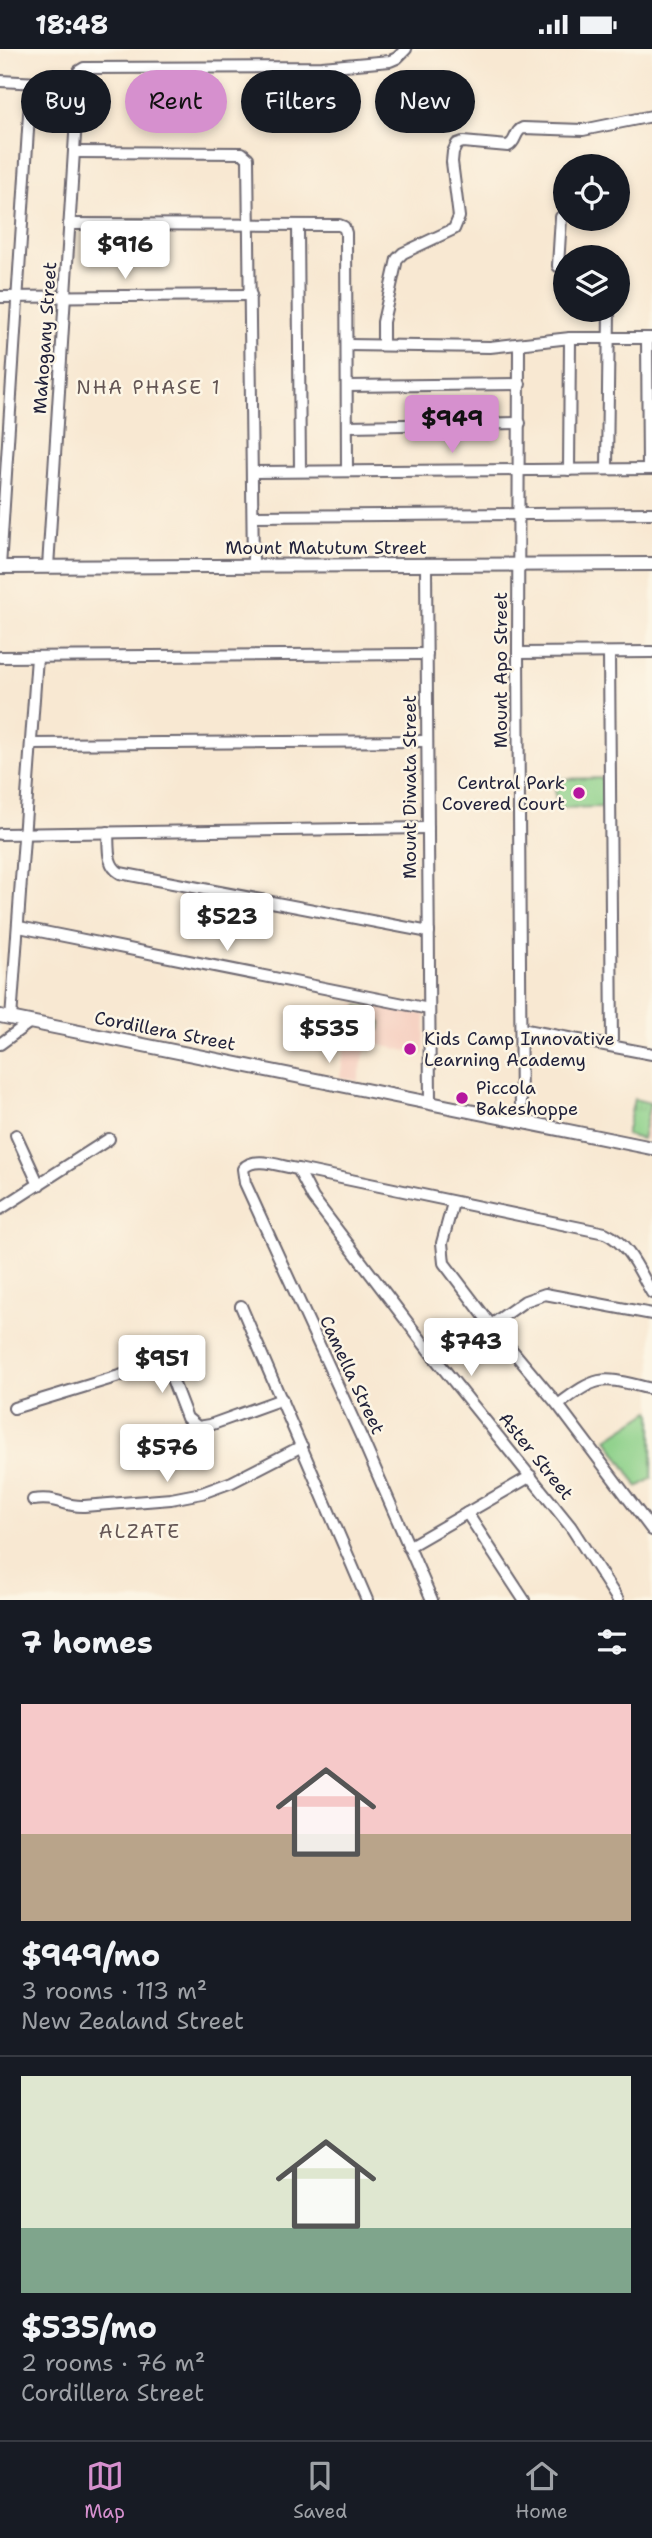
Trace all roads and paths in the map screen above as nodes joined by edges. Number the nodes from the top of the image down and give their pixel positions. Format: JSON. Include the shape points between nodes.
{"nodes":[{"id":1,"x":406,"y":49,"type":"edge"},
{"id":2,"x":81,"y":70,"type":"edge"},
{"id":3,"x":0,"y":81,"type":"edge"},
{"id":4,"x":21,"y":82,"type":"edge"},
{"id":5,"x":652,"y":116,"type":"edge"},
{"id":6,"x":28,"y":133,"type":"edge"},
{"id":7,"x":75,"y":133,"type":"edge"},
{"id":8,"x":74,"y":152,"type":"junction"},
{"id":9,"x":69,"y":224,"type":"junction"},
{"id":10,"x":250,"y":225,"type":"junction"},
{"id":11,"x":298,"y":225,"type":"junction"},
{"id":12,"x":251,"y":295,"type":"junction"},
{"id":13,"x":0,"y":297,"type":"edge"},
{"id":14,"x":17,"y":297,"type":"junction"},
{"id":15,"x":65,"y":297,"type":"junction"},
{"id":16,"x":609,"y":322,"type":"edge"},
{"id":17,"x":570,"y":338,"type":"junction"},
{"id":18,"x":609,"y":338,"type":"junction"},
{"id":19,"x":650,"y":338,"type":"edge"},
{"id":20,"x":519,"y":344,"type":"junction"},
{"id":21,"x":347,"y":345,"type":"junction"},
{"id":22,"x":383,"y":345,"type":"junction"},
{"id":23,"x":520,"y":384,"type":"junction"},
{"id":24,"x":347,"y":386,"type":"junction"},
{"id":25,"x":520,"y":423,"type":"junction"},
{"id":26,"x":348,"y":426,"type":"junction"},
{"id":27,"x":607,"y":469,"type":"junction"},
{"id":28,"x":650,"y":469,"type":"edge"},
{"id":29,"x":520,"y":470,"type":"junction"},
{"id":30,"x":569,"y":470,"type":"junction"},
{"id":31,"x":300,"y":471,"type":"junction"},
{"id":32,"x":347,"y":471,"type":"junction"},
{"id":33,"x":253,"y":472,"type":"junction"},
{"id":34,"x":652,"y":513,"type":"edge"},
{"id":35,"x":520,"y":515,"type":"junction"},
{"id":36,"x":253,"y":516,"type":"junction"},
{"id":37,"x":518,"y":564,"type":"junction"},
{"id":38,"x":652,"y":564,"type":"edge"},
{"id":39,"x":426,"y":565,"type":"junction"},
{"id":40,"x":48,"y":566,"type":"junction"},
{"id":41,"x":253,"y":566,"type":"junction"},
{"id":42,"x":0,"y":567,"type":"edge"},
{"id":43,"x":652,"y":652,"type":"edge"},
{"id":44,"x":518,"y":653,"type":"junction"},
{"id":45,"x":609,"y":653,"type":"junction"},
{"id":46,"x":427,"y":654,"type":"junction"},
{"id":47,"x":0,"y":657,"type":"edge"},
{"id":48,"x":37,"y":657,"type":"junction"},
{"id":49,"x":427,"y":741,"type":"junction"},
{"id":50,"x":31,"y":744,"type":"junction"},
{"id":51,"x":428,"y":828,"type":"junction"},
{"id":52,"x":108,"y":832,"type":"junction"},
{"id":53,"x":0,"y":834,"type":"edge"},
{"id":54,"x":26,"y":834,"type":"junction"},
{"id":55,"x":19,"y":927,"type":"junction"},
{"id":56,"x":429,"y":932,"type":"junction"},
{"id":57,"x":429,"y":1009,"type":"junction"},
{"id":58,"x":6,"y":1017,"type":"edge"},
{"id":59,"x":30,"y":1022,"type":"junction"},
{"id":60,"x":521,"y":1028,"type":"junction"},
{"id":61,"x":0,"y":1044,"type":"edge"},
{"id":62,"x":612,"y":1046,"type":"junction"},
{"id":63,"x":652,"y":1054,"type":"edge"},
{"id":64,"x":430,"y":1103,"type":"junction"},
{"id":65,"x":521,"y":1122,"type":"junction"},
{"id":66,"x":16,"y":1135,"type":"dead end"},
{"id":67,"x":110,"y":1139,"type":"dead end"},
{"id":68,"x":652,"y":1148,"type":"edge"},
{"id":69,"x":298,"y":1169,"type":"junction"},
{"id":70,"x":39,"y":1185,"type":"junction"},
{"id":71,"x":453,"y":1203,"type":"junction"},
{"id":72,"x":0,"y":1209,"type":"edge"},
{"id":73,"x":652,"y":1293,"type":"edge"},
{"id":74,"x":241,"y":1306,"type":"dead end"},
{"id":75,"x":652,"y":1314,"type":"edge"},
{"id":76,"x":492,"y":1325,"type":"junction"},
{"id":77,"x":652,"y":1389,"type":"edge"},
{"id":78,"x":282,"y":1399,"type":"junction"},
{"id":79,"x":558,"y":1405,"type":"junction"},
{"id":80,"x":14,"y":1408,"type":"dead end"},
{"id":81,"x":302,"y":1446,"type":"junction"},
{"id":82,"x":531,"y":1475,"type":"junction"},
{"id":83,"x":33,"y":1500,"type":"dead end"},
{"id":84,"x":467,"y":1513,"type":"junction"},
{"id":85,"x":652,"y":1530,"type":"edge"},
{"id":86,"x":408,"y":1547,"type":"junction"},
{"id":87,"x":362,"y":1599,"type":"edge"},
{"id":88,"x":432,"y":1600,"type":"edge"},
{"id":89,"x":524,"y":1600,"type":"edge"},
{"id":90,"x":618,"y":1600,"type":"edge"}],
"edges":[{"from":1,"to":2,"type":"street","name":"Mahogany Street","via":[[390,61],[355,65]]},
{"from":3,"to":4,"type":"street"},
{"from":5,"to":22,"type":"street","via":[[583,130],[523,128],[508,146],[457,144],[452,156],[458,225],[397,259],[383,322]]},
{"from":6,"to":14,"type":"street"},
{"from":7,"to":8,"type":"street","name":"Mahogany Street"},
{"from":8,"to":9,"type":"street","name":"Mahogany Street"},
{"from":8,"to":10,"type":"street","via":[[247,155]]},
{"from":9,"to":10,"type":"street"},
{"from":9,"to":15,"type":"street","name":"Mahogany Street"},
{"from":10,"to":11,"type":"street"},
{"from":10,"to":12,"type":"street"},
{"from":11,"to":21,"type":"street","via":[[344,227]]},
{"from":11,"to":31,"type":"street"},
{"from":12,"to":15,"type":"street"},
{"from":12,"to":33,"type":"street"},
{"from":13,"to":14,"type":"street"},
{"from":14,"to":15,"type":"street"},
{"from":14,"to":42,"type":"street"},
{"from":15,"to":40,"type":"street","name":"Mahogany Street"},
{"from":16,"to":18,"type":"street"},
{"from":17,"to":18,"type":"street"},
{"from":17,"to":20,"type":"street"},
{"from":17,"to":30,"type":"street"},
{"from":18,"to":19,"type":"street"},
{"from":18,"to":27,"type":"street"},
{"from":19,"to":28,"type":"street"},
{"from":20,"to":22,"type":"street"},
{"from":20,"to":23,"type":"street","name":"Mount Apo Street"},
{"from":21,"to":22,"type":"street"},
{"from":21,"to":24,"type":"street"},
{"from":23,"to":24,"type":"street"},
{"from":23,"to":25,"type":"street","name":"Mount Apo Street"},
{"from":24,"to":26,"type":"street"},
{"from":25,"to":26,"type":"street"},
{"from":25,"to":29,"type":"street","name":"Mount Apo Street"},
{"from":26,"to":32,"type":"street"},
{"from":27,"to":28,"type":"street"},
{"from":27,"to":30,"type":"street"},
{"from":29,"to":30,"type":"street"},
{"from":29,"to":32,"type":"street"},
{"from":29,"to":35,"type":"street","name":"Mount Apo Street"},
{"from":31,"to":32,"type":"street"},
{"from":31,"to":33,"type":"street"},
{"from":33,"to":36,"type":"street"},
{"from":34,"to":35,"type":"street"},
{"from":35,"to":36,"type":"street"},
{"from":35,"to":37,"type":"street","name":"Mount Apo Street"},
{"from":36,"to":41,"type":"street"},
{"from":37,"to":38,"type":"street","name":"Mount Matutum Street"},
{"from":37,"to":39,"type":"street","name":"Mount Matutum Street"},
{"from":37,"to":44,"type":"street","name":"Mount Apo Street"},
{"from":39,"to":41,"type":"street","name":"Mount Matutum Street"},
{"from":39,"to":46,"type":"street","name":"Mount Diwata Street"},
{"from":40,"to":41,"type":"street","name":"Mount Matutum Street"},
{"from":40,"to":42,"type":"street","name":"Mount Matutum Street"},
{"from":43,"to":45,"type":"street"},
{"from":44,"to":45,"type":"street"},
{"from":44,"to":60,"type":"street","name":"Mount Apo Street"},
{"from":45,"to":62,"type":"street"},
{"from":46,"to":48,"type":"street"},
{"from":46,"to":49,"type":"street","name":"Mount Diwata Street"},
{"from":47,"to":48,"type":"street"},
{"from":48,"to":50,"type":"street"},
{"from":49,"to":50,"type":"street"},
{"from":49,"to":51,"type":"street","name":"Mount Diwata Street"},
{"from":50,"to":54,"type":"street"},
{"from":51,"to":52,"type":"street"},
{"from":51,"to":56,"type":"street","name":"Mount Diwata Street"},
{"from":52,"to":54,"type":"street"},
{"from":52,"to":56,"type":"street","via":[[111,867],[120,873]]},
{"from":53,"to":54,"type":"street"},
{"from":54,"to":55,"type":"street"},
{"from":55,"to":57,"type":"street"},
{"from":55,"to":58,"type":"street"},
{"from":56,"to":57,"type":"street","name":"Mount Diwata Street"},
{"from":57,"to":64,"type":"street","name":"Mount Diwata Street"},
{"from":58,"to":59,"type":"street","name":"Cordillera Street"},
{"from":59,"to":61,"type":"street"},
{"from":59,"to":64,"type":"street","name":"Cordillera Street"},
{"from":60,"to":62,"type":"street"},
{"from":60,"to":65,"type":"street","name":"Mount Apo Street"},
{"from":62,"to":63,"type":"street"},
{"from":64,"to":65,"type":"street","name":"Cordillera Street"},
{"from":65,"to":68,"type":"street","name":"Cordillera Street"},
{"from":66,"to":70,"type":"street"},
{"from":67,"to":70,"type":"street"},
{"from":69,"to":71,"type":"street"},
{"from":69,"to":82,"type":"street","name":"Aster Street","via":[[313,1198],[430,1352]]},
{"from":69,"to":86,"type":"street","name":"Camella Street","via":[[257,1162],[243,1169],[245,1183]]},
{"from":70,"to":72,"type":"street"},
{"from":71,"to":73,"type":"street","via":[[613,1237]]},
{"from":71,"to":76,"type":"street","via":[[442,1244],[444,1263]]},
{"from":74,"to":78,"type":"street"},
{"from":75,"to":76,"type":"street","via":[[545,1294],[525,1301]]},
{"from":76,"to":79,"type":"street"},
{"from":77,"to":79,"type":"street","via":[[604,1379],[585,1385]]},
{"from":78,"to":80,"type":"street","via":[[198,1427],[187,1418],[169,1371],[152,1366]]},
{"from":78,"to":81,"type":"street"},
{"from":79,"to":85,"type":"street"},
{"from":81,"to":83,"type":"street","via":[[217,1489],[187,1497],[76,1507],[52,1498]]},
{"from":81,"to":87,"type":"street"},
{"from":82,"to":84,"type":"street"},
{"from":82,"to":90,"type":"street","name":"Aster Street"},
{"from":84,"to":86,"type":"street"},
{"from":84,"to":89,"type":"street"},
{"from":86,"to":88,"type":"street","name":"Camella Street"}]}
